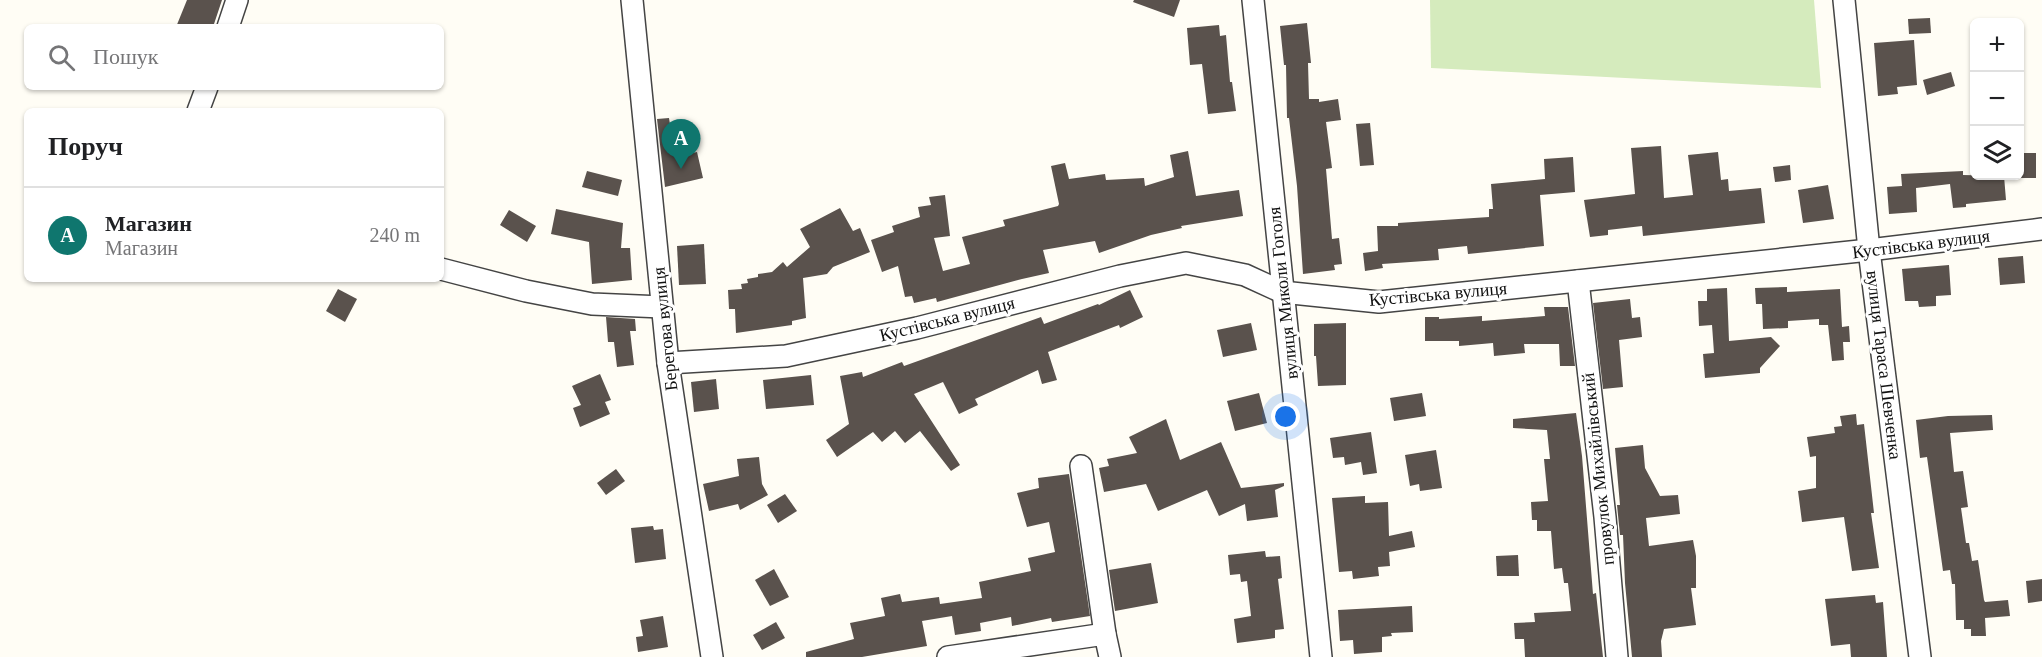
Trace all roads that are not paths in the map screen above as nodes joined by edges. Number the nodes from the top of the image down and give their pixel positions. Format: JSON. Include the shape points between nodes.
{"nodes":[{"id":1,"x":237,"y":0,"type":"edge"},
{"id":2,"x":632,"y":0,"type":"edge"},
{"id":3,"x":1253,"y":0,"type":"edge"},
{"id":4,"x":1844,"y":0,"type":"edge"},
{"id":5,"x":229,"y":24,"type":"edge"},
{"id":6,"x":206,"y":90,"type":"edge"},
{"id":7,"x":199,"y":108,"type":"edge"},
{"id":8,"x":2042,"y":229,"type":"edge"},
{"id":9,"x":1869,"y":250,"type":"junction"},
{"id":10,"x":444,"y":270,"type":"edge"},
{"id":11,"x":1578,"y":281,"type":"junction"},
{"id":12,"x":1282,"y":292,"type":"junction"},
{"id":13,"x":662,"y":307,"type":"junction"},
{"id":14,"x":668,"y":363,"type":"junction"},
{"id":15,"x":1081,"y":466,"type":"dead end"},
{"id":16,"x":1105,"y":634,"type":"junction"},
{"id":17,"x":712,"y":657,"type":"edge"},
{"id":18,"x":948,"y":657,"type":"edge"},
{"id":19,"x":1110,"y":657,"type":"edge"},
{"id":20,"x":1321,"y":657,"type":"edge"},
{"id":21,"x":1617,"y":657,"type":"edge"},
{"id":22,"x":1920,"y":657,"type":"edge"}],
"edges":[{"from":1,"to":5,"type":"street"},
{"from":2,"to":13,"type":"street","name":"Берегова вулиця"},
{"from":3,"to":12,"type":"street","name":"вулиця Миколи Гоголя"},
{"from":4,"to":9,"type":"street","name":"вулиця Тараса Шевченка"},
{"from":6,"to":7,"type":"street"},
{"from":8,"to":9,"type":"street","name":"Кустівська вулиця"},
{"from":9,"to":11,"type":"street","name":"Кустівська вулиця"},
{"from":9,"to":22,"type":"street","name":"вулиця Тараса Шевченка"},
{"from":10,"to":13,"type":"street","via":[[592,304]]},
{"from":11,"to":12,"type":"street","name":"Кустівська вулиця","via":[[1379,302]]},
{"from":11,"to":21,"type":"street","name":"провулок Михайлівський"},
{"from":12,"to":14,"type":"street","name":"Кустівська вулиця","via":[[1245,275],[1186,263],[786,356]]},
{"from":12,"to":20,"type":"street","name":"вулиця Миколи Гоголя"},
{"from":13,"to":14,"type":"street","name":"Берегова вулиця"},
{"from":14,"to":17,"type":"street","name":"Берегова вулиця"},
{"from":15,"to":16,"type":"street"},
{"from":16,"to":18,"type":"street"},
{"from":16,"to":19,"type":"street"}]}
